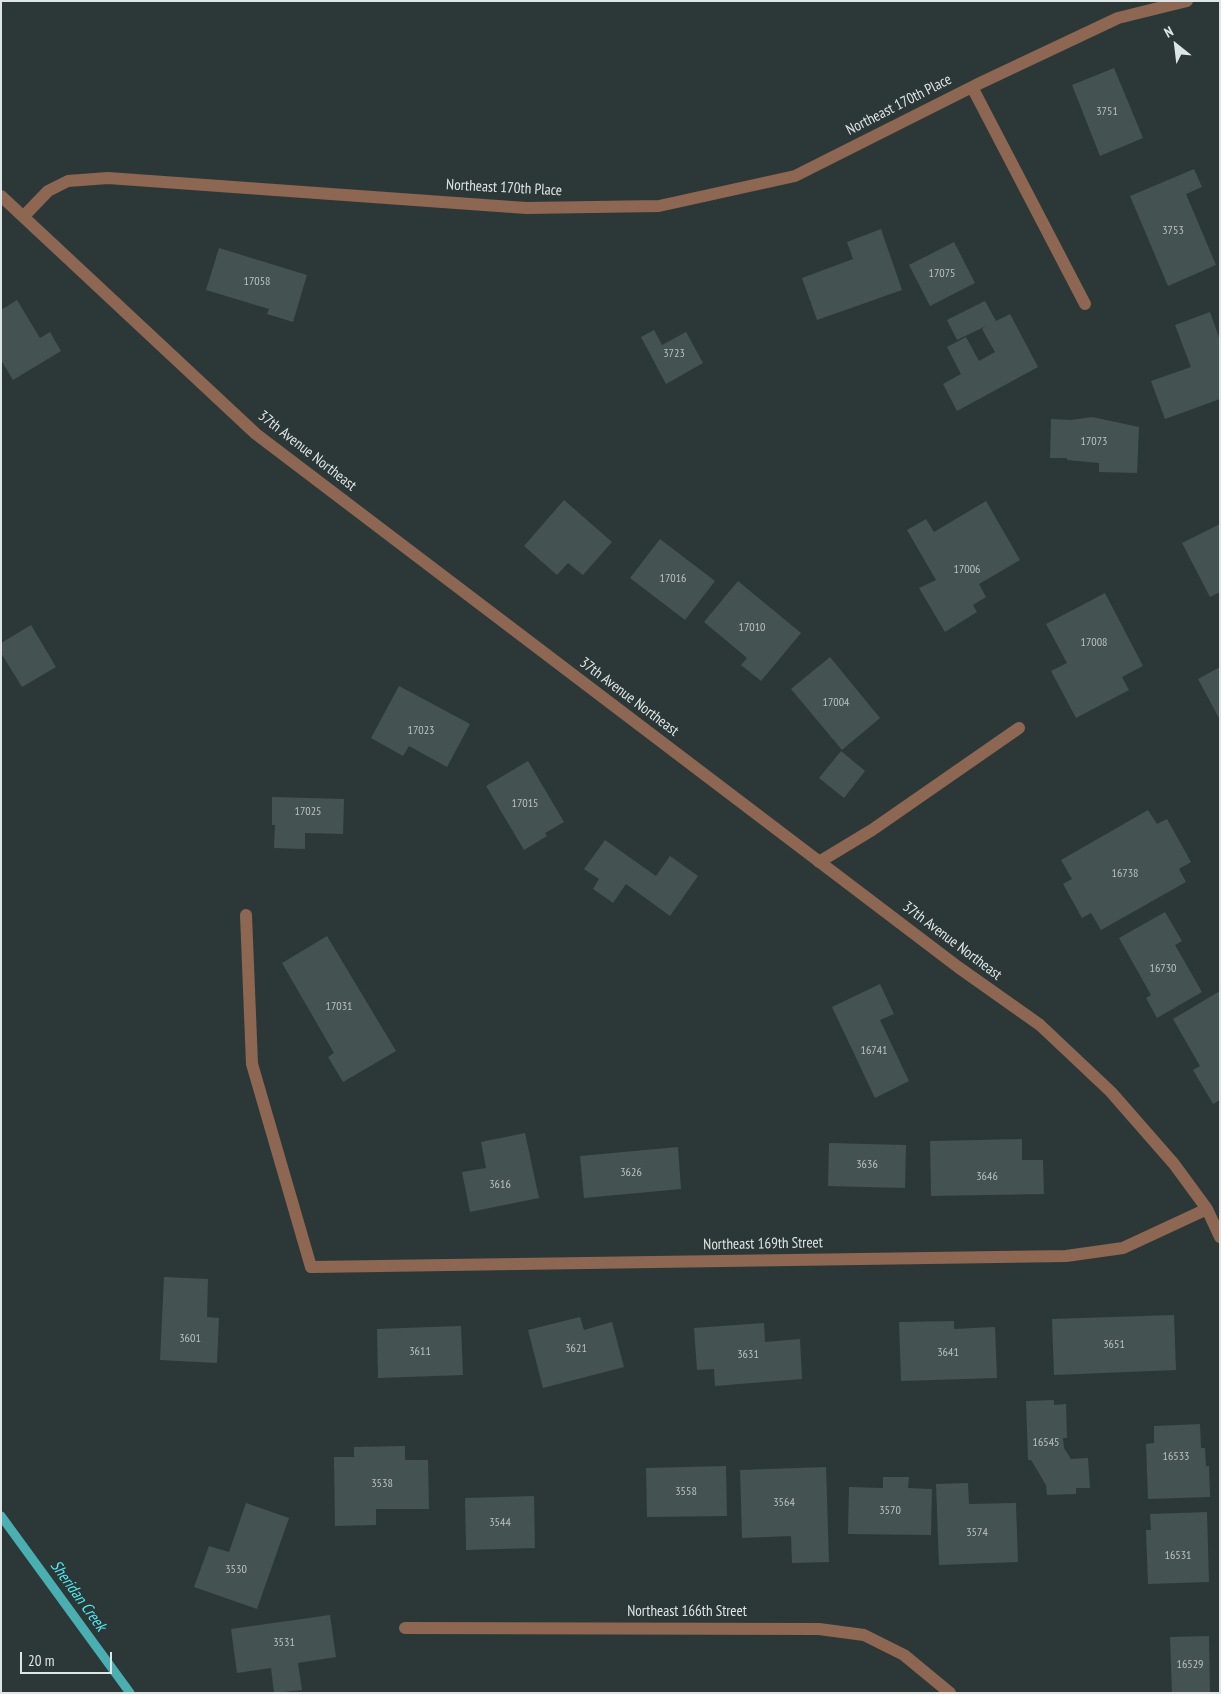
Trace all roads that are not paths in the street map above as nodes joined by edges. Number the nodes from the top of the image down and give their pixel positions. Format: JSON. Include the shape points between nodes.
{"nodes":[{"id":1,"x":1187,"y":1,"type":"edge"},
{"id":2,"x":972,"y":87,"type":"junction"},
{"id":3,"x":1,"y":196,"type":"edge"},
{"id":4,"x":24,"y":216,"type":"junction"},
{"id":5,"x":1085,"y":304,"type":"dead end"},
{"id":6,"x":1019,"y":728,"type":"dead end"},
{"id":7,"x":819,"y":862,"type":"junction"},
{"id":8,"x":246,"y":915,"type":"dead end"},
{"id":9,"x":1207,"y":1209,"type":"junction"},
{"id":10,"x":1220,"y":1237,"type":"edge"},
{"id":11,"x":405,"y":1628,"type":"dead end"},
{"id":12,"x":950,"y":1693,"type":"edge"}],
"edges":[{"from":1,"to":2,"type":"street","name":"Northeast 170th Place","via":[[1118,18]]},
{"from":2,"to":4,"type":"street","name":"Northeast 170th Place","via":[[795,176],[659,206],[526,208],[108,178],[68,181],[48,191]]},
{"from":2,"to":5,"type":"street","name":"Northeast 170th Place"},
{"from":3,"to":4,"type":"street","name":"37th Avenue Northeast"},
{"from":4,"to":7,"type":"street","name":"37th Avenue Northeast","via":[[256,434]]},
{"from":6,"to":7,"type":"street","via":[[872,830]]},
{"from":7,"to":9,"type":"street","name":"37th Avenue Northeast","via":[[1040,1025],[1111,1092],[1174,1164]]},
{"from":8,"to":9,"type":"street","name":"Northeast 169th Street","via":[[252,1064],[311,1267],[1066,1256],[1123,1248]]},
{"from":9,"to":10,"type":"street","name":"37th Avenue Northeast"},
{"from":11,"to":12,"type":"street","name":"Northeast 166th Street","via":[[819,1629],[864,1635],[904,1655]]}]}
